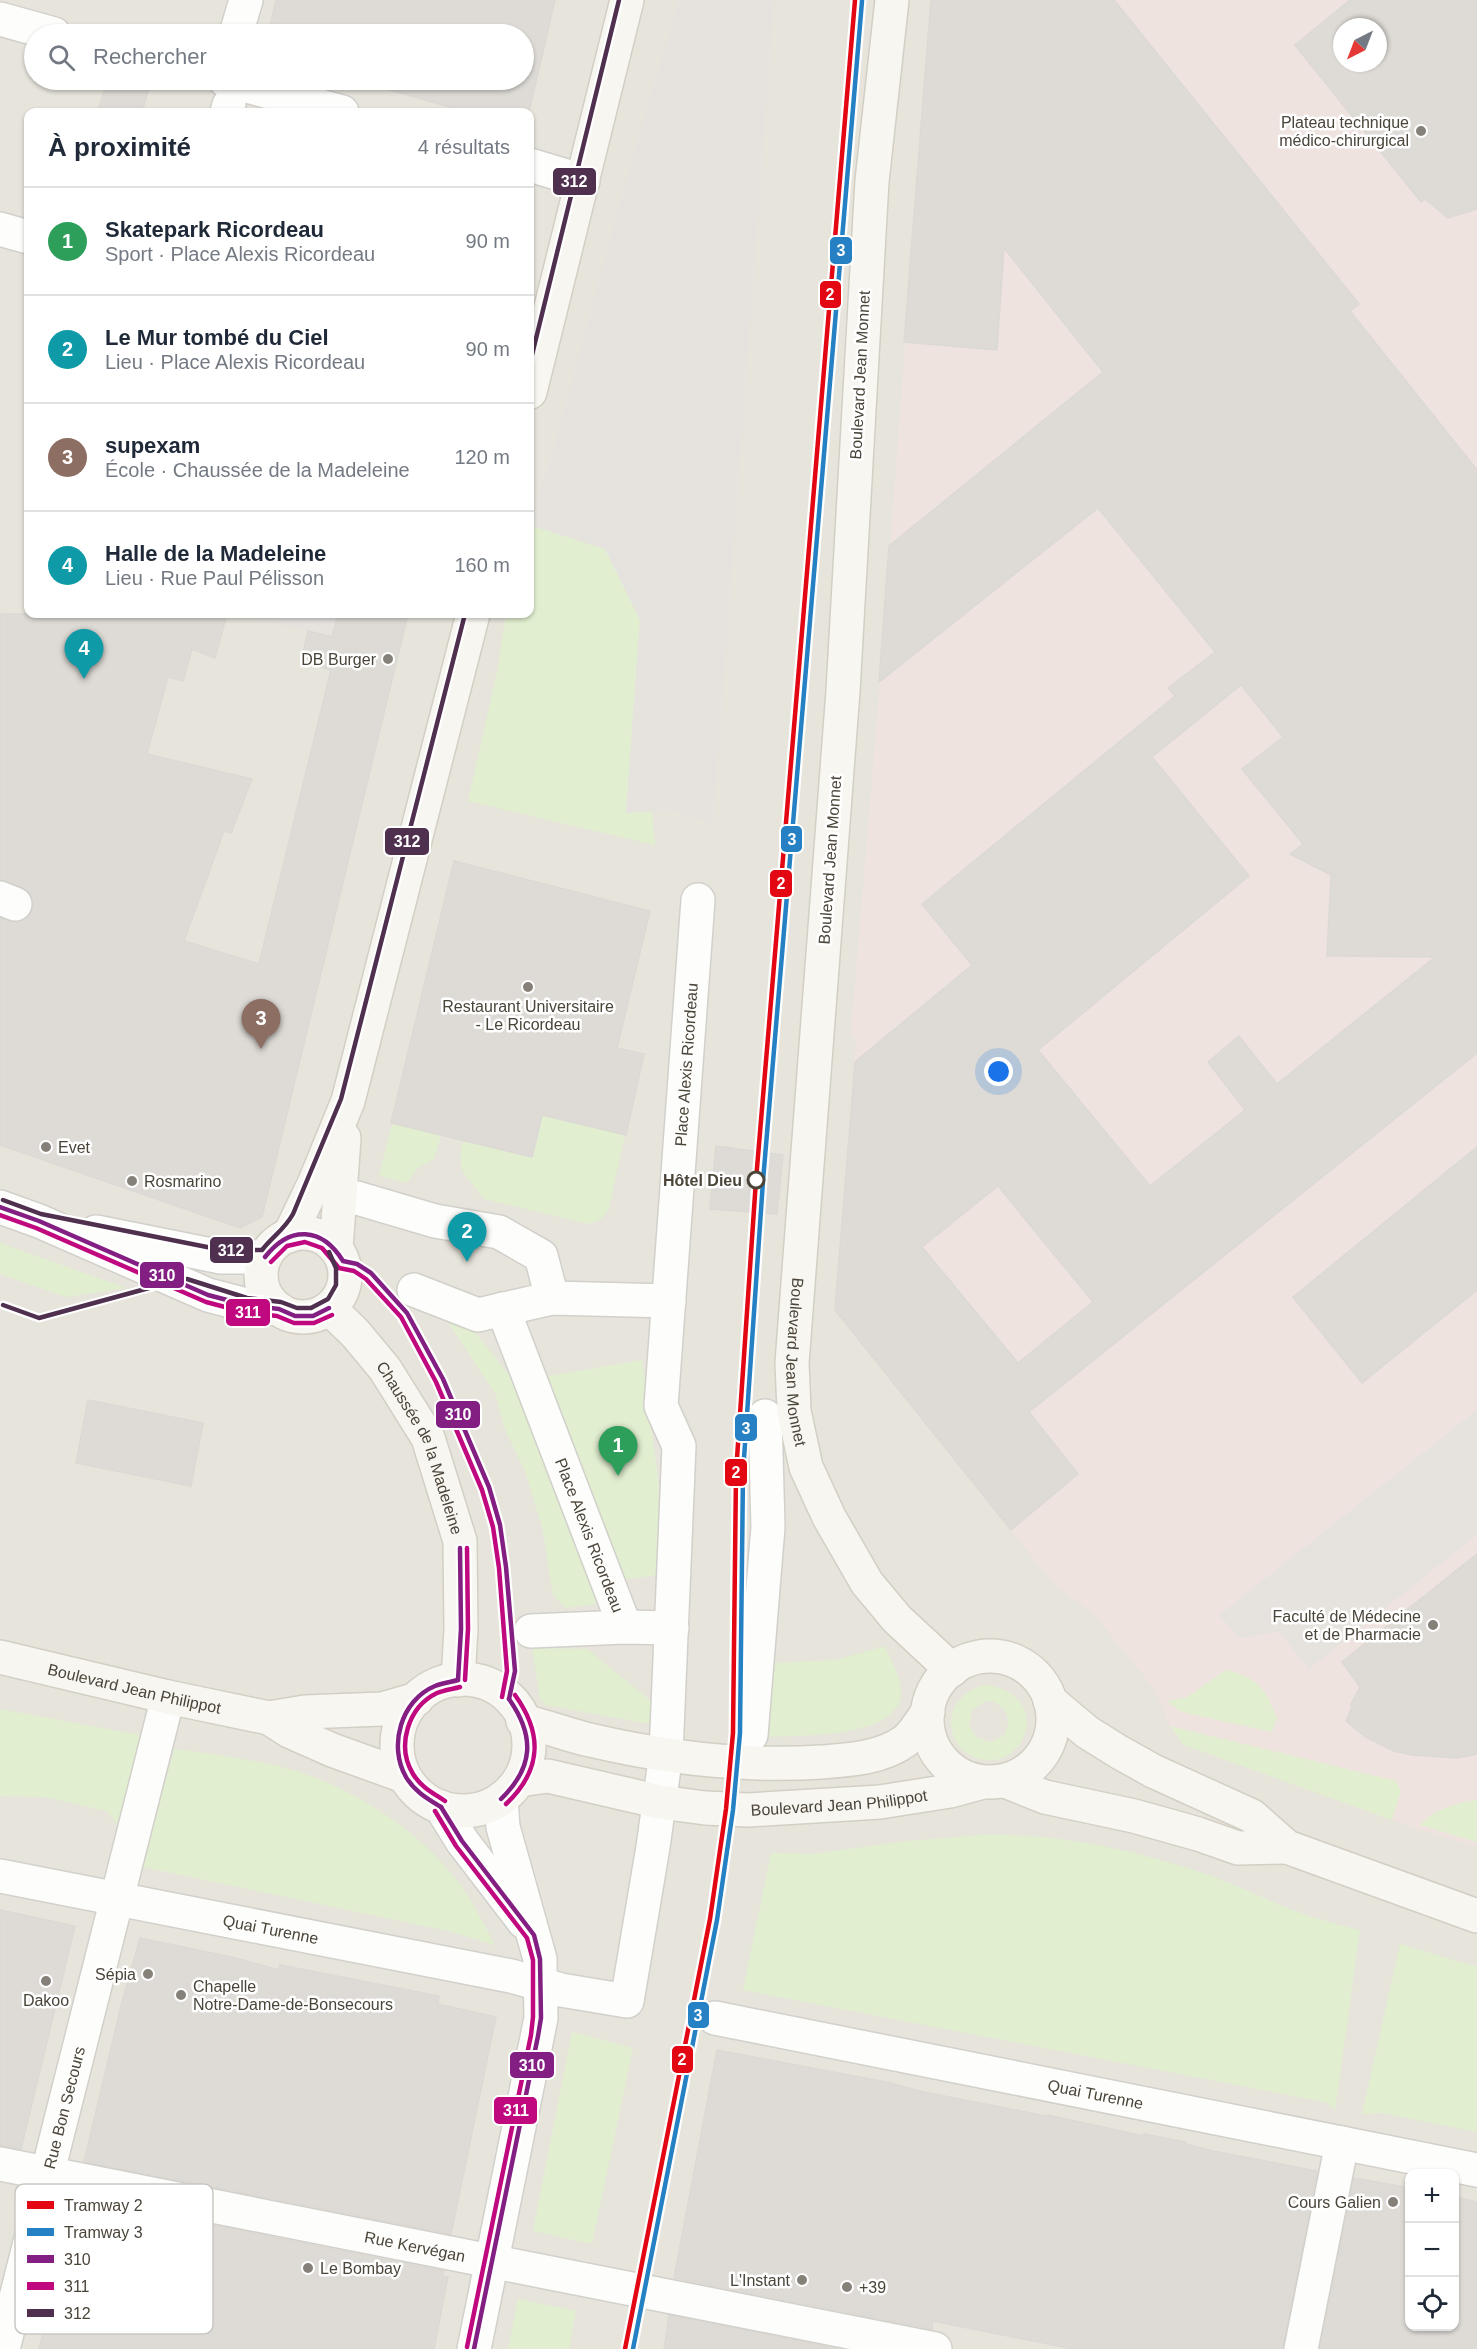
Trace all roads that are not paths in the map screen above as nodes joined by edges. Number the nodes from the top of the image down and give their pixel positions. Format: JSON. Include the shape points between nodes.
{"nodes":[{"id":1,"x":246,"y":0,"type":"edge"},
{"id":2,"x":627,"y":0,"type":"edge"},
{"id":3,"x":892,"y":0,"type":"edge"},
{"id":4,"x":0,"y":19,"type":"edge"},
{"id":5,"x":239,"y":24,"type":"edge"},
{"id":6,"x":24,"y":26,"type":"edge"},
{"id":7,"x":227,"y":91,"type":"edge"},
{"id":8,"x":320,"y":108,"type":"edge"},
{"id":9,"x":534,"y":166,"type":"edge"},
{"id":10,"x":584,"y":181,"type":"junction"},
{"id":11,"x":0,"y":229,"type":"edge"},
{"id":12,"x":24,"y":236,"type":"edge"},
{"id":13,"x":534,"y":370,"type":"edge"},
{"id":14,"x":472,"y":618,"type":"edge"},
{"id":15,"x":698,"y":900,"type":"dead end"},
{"id":16,"x":348,"y":1101,"type":"junction"},
{"id":17,"x":357,"y":1198,"type":"dead end"},
{"id":18,"x":0,"y":1207,"type":"edge"},
{"id":19,"x":39,"y":1221,"type":"junction"},
{"id":20,"x":289,"y":1236,"type":"junction"},
{"id":21,"x":336,"y":1249,"type":"junction"},
{"id":22,"x":265,"y":1257,"type":"junction"},
{"id":23,"x":414,"y":1290,"type":"dead end"},
{"id":24,"x":552,"y":1298,"type":"junction"},
{"id":25,"x":669,"y":1301,"type":"junction"},
{"id":26,"x":329,"y":1308,"type":"junction"},
{"id":27,"x":279,"y":1309,"type":"junction"},
{"id":28,"x":503,"y":1309,"type":"junction"},
{"id":29,"x":765,"y":1416,"type":"dead end"},
{"id":30,"x":625,"y":1627,"type":"junction"},
{"id":31,"x":672,"y":1628,"type":"junction"},
{"id":32,"x":531,"y":1631,"type":"dead end"},
{"id":33,"x":0,"y":1657,"type":"edge"},
{"id":34,"x":951,"y":1670,"type":"junction"},
{"id":35,"x":458,"y":1680,"type":"junction"},
{"id":36,"x":168,"y":1697,"type":"junction"},
{"id":37,"x":417,"y":1699,"type":"junction"},
{"id":38,"x":1050,"y":1701,"type":"junction"},
{"id":39,"x":928,"y":1712,"type":"junction"},
{"id":40,"x":268,"y":1718,"type":"junction"},
{"id":41,"x":524,"y":1721,"type":"junction"},
{"id":42,"x":751,"y":1735,"type":"dead end"},
{"id":43,"x":666,"y":1754,"type":"junction"},
{"id":44,"x":404,"y":1776,"type":"junction"},
{"id":45,"x":994,"y":1781,"type":"junction"},
{"id":46,"x":510,"y":1789,"type":"junction"},
{"id":47,"x":441,"y":1807,"type":"junction"},
{"id":48,"x":658,"y":1813,"type":"junction"},
{"id":49,"x":1287,"y":1847,"type":"junction"},
{"id":50,"x":0,"y":1876,"type":"edge"},
{"id":51,"x":117,"y":1900,"type":"junction"},
{"id":52,"x":1477,"y":1916,"type":"edge"},
{"id":53,"x":534,"y":1935,"type":"junction"},
{"id":54,"x":541,"y":1985,"type":"junction"},
{"id":55,"x":715,"y":2019,"type":"dead end"},
{"id":56,"x":1342,"y":2143,"type":"junction"},
{"id":57,"x":0,"y":2164,"type":"edge"},
{"id":58,"x":1477,"y":2170,"type":"edge"},
{"id":59,"x":48,"y":2173,"type":"junction"},
{"id":60,"x":45,"y":2184,"type":"edge"},
{"id":61,"x":104,"y":2184,"type":"edge"},
{"id":62,"x":213,"y":2206,"type":"edge"},
{"id":63,"x":492,"y":2261,"type":"junction"},
{"id":64,"x":15,"y":2302,"type":"edge"},
{"id":65,"x":3,"y":2349,"type":"edge"},
{"id":66,"x":474,"y":2349,"type":"edge"},
{"id":67,"x":935,"y":2349,"type":"edge"},
{"id":68,"x":1301,"y":2349,"type":"edge"}],
"edges":[{"from":1,"to":5,"type":"street"},
{"from":2,"to":10,"type":"main road"},
{"from":3,"to":34,"type":"main road","name":"Boulevard Jean Monnet","via":[[872,181],[843,691],[792,1364],[794,1411],[802,1451],[830,1517],[867,1584]]},
{"from":4,"to":6,"type":"street"},
{"from":7,"to":8,"type":"street"},
{"from":9,"to":10,"type":"street"},
{"from":10,"to":13,"type":"main road"},
{"from":11,"to":12,"type":"street"},
{"from":14,"to":16,"type":"main road"},
{"from":15,"to":25,"type":"street","name":"Place Alexis Ricordeau"},
{"from":16,"to":20,"type":"main road"},
{"from":16,"to":21,"type":"main road"},
{"from":17,"to":24,"type":"street","via":[[435,1221],[499,1232],[541,1256]]},
{"from":18,"to":19,"type":"street"},
{"from":19,"to":22,"type":"street","via":[[221,1257]]},
{"from":19,"to":27,"type":"street","via":[[208,1295]]},
{"from":20,"to":21,"type":"main road","via":[[315,1234]]},
{"from":20,"to":22,"type":"main road"},
{"from":21,"to":26,"type":"main road","via":[[343,1261],[345,1280]]},
{"from":22,"to":27,"type":"main road","via":[[261,1269],[264,1289]]},
{"from":23,"to":28,"type":"street","via":[[478,1315]]},
{"from":24,"to":25,"type":"street"},
{"from":24,"to":28,"type":"street"},
{"from":25,"to":31,"type":"street","name":"Place Alexis Ricordeau","via":[[661,1407],[679,1446]]},
{"from":26,"to":27,"type":"main road","via":[[307,1317]]},
{"from":26,"to":35,"type":"main road","name":"Chaussée de la Madeleine","via":[[385,1369],[428,1438],[460,1541]]},
{"from":28,"to":30,"type":"street","name":"Place Alexis Ricordeau"},
{"from":29,"to":42,"type":"street","via":[[768,1527]]},
{"from":30,"to":31,"type":"street","name":"Place Alexis Ricordeau"},
{"from":30,"to":32,"type":"street","name":"Place Alexis Ricordeau"},
{"from":31,"to":43,"type":"street","name":"Place Alexis Ricordeau"},
{"from":33,"to":36,"type":"main road","name":"Boulevard Jean Philippot"},
{"from":34,"to":38,"type":"main road","via":[[975,1659],[1005,1658],[1030,1671]]},
{"from":34,"to":39,"type":"main road","via":[[937,1685]]},
{"from":35,"to":37,"type":"main road","via":[[436,1685]]},
{"from":35,"to":41,"type":"main road","via":[[495,1688],[509,1699]]},
{"from":36,"to":40,"type":"main road","name":"Boulevard Jean Philippot"},
{"from":36,"to":51,"type":"street","name":"Rue Bon Secours"},
{"from":37,"to":40,"type":"main road","name":"Boulevard Jean Philippot","via":[[382,1709],[305,1712]]},
{"from":37,"to":44,"type":"main road","via":[[406,1711],[398,1735],[397,1752]]},
{"from":38,"to":45,"type":"main road","via":[[1052,1729],[1045,1750],[1025,1772]]},
{"from":38,"to":49,"type":"main road","via":[[1087,1731],[1144,1767],[1252,1816]]},
{"from":39,"to":43,"type":"main road","via":[[906,1740],[886,1751],[849,1760],[748,1764]]},
{"from":39,"to":45,"type":"main road","via":[[931,1742],[943,1761],[961,1775]]},
{"from":40,"to":44,"type":"main road","name":"Boulevard Jean Philippot","via":[[332,1750]]},
{"from":41,"to":43,"type":"main road","via":[[586,1739]]},
{"from":41,"to":46,"type":"main road","via":[[528,1745],[524,1769]]},
{"from":43,"to":48,"type":"street","name":"Place Alexis Ricordeau"},
{"from":44,"to":47,"type":"main road","via":[[416,1792]]},
{"from":45,"to":48,"type":"main road","name":"Boulevard Jean Philippot","via":[[880,1802]]},
{"from":45,"to":49,"type":"main road","via":[[1044,1797],[1134,1816],[1238,1848]]},
{"from":46,"to":47,"type":"main road","via":[[493,1804],[472,1810]]},
{"from":46,"to":48,"type":"main road","name":"Boulevard Jean Philippot","via":[[548,1776]]},
{"from":46,"to":53,"type":"street","via":[[503,1827]]},
{"from":47,"to":53,"type":"street"},
{"from":48,"to":54,"type":"street","name":"Quai Turenne","via":[[627,2001]]},
{"from":49,"to":52,"type":"main road"},
{"from":50,"to":51,"type":"street","name":"Quai Turenne"},
{"from":51,"to":54,"type":"street","name":"Quai Turenne"},
{"from":51,"to":59,"type":"street","name":"Rue Bon Secours"},
{"from":53,"to":54,"type":"street"},
{"from":54,"to":63,"type":"street","via":[[538,2036]]},
{"from":55,"to":56,"type":"street","name":"Quai Turenne"},
{"from":56,"to":58,"type":"street","name":"Quai Turenne"},
{"from":56,"to":68,"type":"street"},
{"from":57,"to":59,"type":"street","name":"Rue Kervégan"},
{"from":59,"to":60,"type":"street","name":"Rue Bon Secours"},
{"from":59,"to":61,"type":"street","name":"Rue Kervégan"},
{"from":62,"to":63,"type":"street","name":"Rue Kervégan"},
{"from":63,"to":66,"type":"street"},
{"from":63,"to":67,"type":"street","name":"Rue Kervégan"},
{"from":64,"to":65,"type":"street","name":"Rue Bon Secours"}]}
